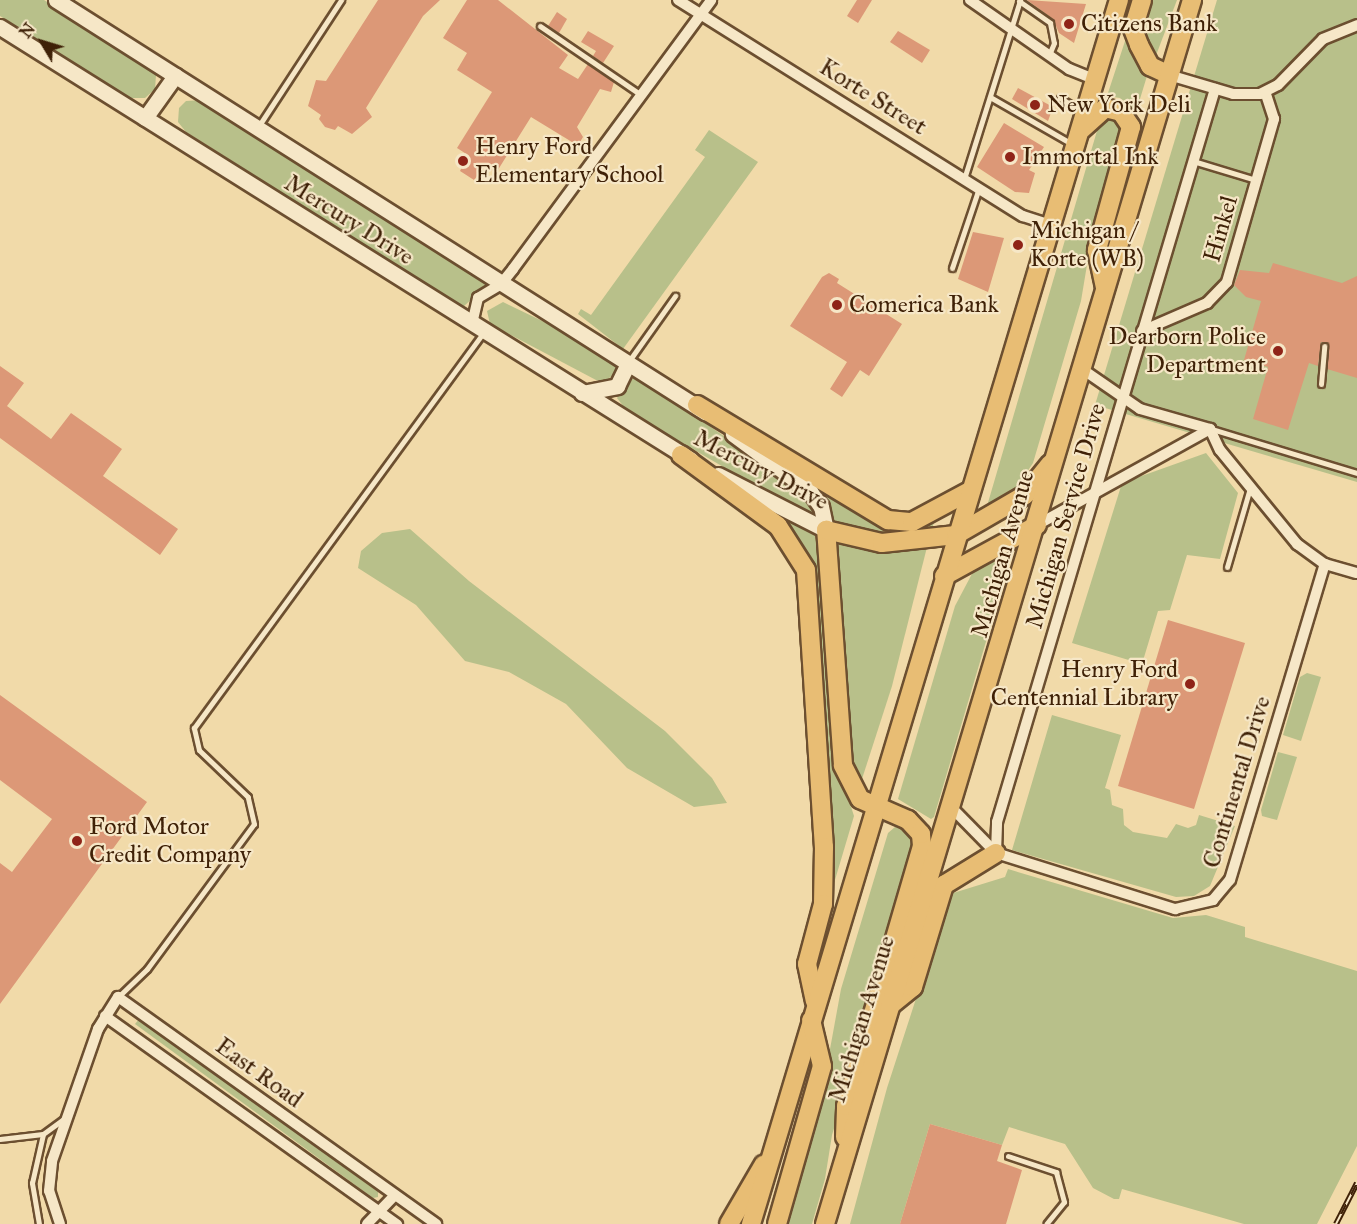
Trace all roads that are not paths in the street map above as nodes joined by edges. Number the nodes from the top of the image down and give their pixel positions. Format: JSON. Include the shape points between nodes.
{"nodes":[{"id":1,"x":56,"y":0,"type":"edge"},
{"id":2,"x":341,"y":0,"type":"edge"},
{"id":3,"x":678,"y":0,"type":"edge"},
{"id":4,"x":711,"y":0,"type":"edge"},
{"id":5,"x":970,"y":0,"type":"edge"},
{"id":6,"x":1019,"y":0,"type":"edge"},
{"id":7,"x":1119,"y":0,"type":"edge"},
{"id":8,"x":1142,"y":0,"type":"edge"},
{"id":9,"x":1192,"y":0,"type":"edge"},
{"id":10,"x":700,"y":14,"type":"junction"},
{"id":11,"x":1357,"y":25,"type":"edge"},
{"id":12,"x":540,"y":26,"type":"dead end"},
{"id":13,"x":0,"y":27,"type":"edge"},
{"id":14,"x":1012,"y":31,"type":"junction"},
{"id":15,"x":1049,"y":55,"type":"junction"},
{"id":16,"x":1169,"y":75,"type":"junction"},
{"id":17,"x":175,"y":76,"type":"junction"},
{"id":18,"x":1094,"y":79,"type":"junction"},
{"id":19,"x":1215,"y":89,"type":"junction"},
{"id":20,"x":1262,"y":93,"type":"junction"},
{"id":21,"x":641,"y":94,"type":"junction"},
{"id":22,"x":990,"y":97,"type":"junction"},
{"id":23,"x":1060,"y":98,"type":"dead end"},
{"id":24,"x":1084,"y":112,"type":"junction"},
{"id":25,"x":145,"y":118,"type":"junction"},
{"id":26,"x":258,"y":129,"type":"junction"},
{"id":27,"x":1075,"y":140,"type":"junction"},
{"id":28,"x":1193,"y":161,"type":"junction"},
{"id":29,"x":964,"y":179,"type":"junction"},
{"id":30,"x":1256,"y":180,"type":"junction"},
{"id":31,"x":979,"y":188,"type":"junction"},
{"id":32,"x":1048,"y":224,"type":"junction"},
{"id":33,"x":952,"y":268,"type":"dead end"},
{"id":34,"x":501,"y":284,"type":"junction"},
{"id":35,"x":1105,"y":290,"type":"junction"},
{"id":36,"x":675,"y":296,"type":"dead end"},
{"id":37,"x":478,"y":328,"type":"junction"},
{"id":38,"x":1142,"y":331,"type":"junction"},
{"id":39,"x":1323,"y":346,"type":"dead end"},
{"id":40,"x":628,"y":363,"type":"junction"},
{"id":41,"x":1082,"y":369,"type":"junction"},
{"id":42,"x":1321,"y":384,"type":"dead end"},
{"id":43,"x":582,"y":393,"type":"junction"},
{"id":44,"x":1122,"y":399,"type":"junction"},
{"id":45,"x":697,"y":405,"type":"junction"},
{"id":46,"x":1210,"y":429,"type":"junction"},
{"id":47,"x":1058,"y":452,"type":"junction"},
{"id":48,"x":681,"y":455,"type":"junction"},
{"id":49,"x":1357,"y":473,"type":"edge"},
{"id":50,"x":1250,"y":488,"type":"junction"},
{"id":51,"x":968,"y":492,"type":"junction"},
{"id":52,"x":1094,"y":494,"type":"junction"},
{"id":53,"x":1037,"y":525,"type":"junction"},
{"id":54,"x":826,"y":530,"type":"junction"},
{"id":55,"x":956,"y":535,"type":"junction"},
{"id":56,"x":1325,"y":564,"type":"junction"},
{"id":57,"x":1227,"y":567,"type":"dead end"},
{"id":58,"x":1357,"y":573,"type":"edge"},
{"id":59,"x":944,"y":576,"type":"junction"},
{"id":60,"x":875,"y":806,"type":"junction"},
{"id":61,"x":951,"y":807,"type":"junction"},
{"id":62,"x":996,"y":853,"type":"junction"},
{"id":63,"x":118,"y":997,"type":"junction"},
{"id":64,"x":892,"y":1004,"type":"junction"},
{"id":65,"x":813,"y":1010,"type":"junction"},
{"id":66,"x":105,"y":1016,"type":"junction"},
{"id":67,"x":66,"y":1116,"type":"junction"},
{"id":68,"x":43,"y":1134,"type":"junction"},
{"id":69,"x":0,"y":1139,"type":"edge"},
{"id":70,"x":774,"y":1147,"type":"junction"},
{"id":71,"x":1008,"y":1156,"type":"dead end"},
{"id":72,"x":845,"y":1159,"type":"junction"},
{"id":73,"x":395,"y":1195,"type":"junction"},
{"id":74,"x":382,"y":1212,"type":"junction"},
{"id":75,"x":39,"y":1224,"type":"edge"},
{"id":76,"x":60,"y":1224,"type":"edge"},
{"id":77,"x":367,"y":1224,"type":"edge"},
{"id":78,"x":398,"y":1224,"type":"edge"},
{"id":79,"x":436,"y":1224,"type":"edge"},
{"id":80,"x":729,"y":1224,"type":"edge"},
{"id":81,"x":751,"y":1224,"type":"edge"},
{"id":82,"x":777,"y":1224,"type":"edge"},
{"id":83,"x":825,"y":1224,"type":"edge"},
{"id":84,"x":1046,"y":1224,"type":"edge"}],
"edges":[{"from":1,"to":17,"type":"street","name":"Mercury Drive"},
{"from":2,"to":26,"type":"lane"},
{"from":3,"to":10,"type":"street","name":"Korte Street"},
{"from":4,"to":10,"type":"street"},
{"from":5,"to":14,"type":"street"},
{"from":6,"to":14,"type":"lane"},
{"from":6,"to":15,"type":"lane","via":[[1050,23],[1054,43]]},
{"from":7,"to":18,"type":"main road","name":"Michigan Avenue"},
{"from":8,"to":16,"type":"main road","via":[[1133,29],[1150,66]]},
{"from":9,"to":16,"type":"main road","name":"Michigan Avenue"},
{"from":10,"to":21,"type":"street"},
{"from":10,"to":29,"type":"street","name":"Korte Street"},
{"from":11,"to":20,"type":"street","via":[[1323,39]]},
{"from":12,"to":21,"type":"lane"},
{"from":13,"to":25,"type":"street","name":"Mercury Drive"},
{"from":14,"to":15,"type":"street"},
{"from":14,"to":22,"type":"lane"},
{"from":15,"to":18,"type":"street"},
{"from":16,"to":19,"type":"street"},
{"from":16,"to":35,"type":"main road","name":"Michigan Avenue"},
{"from":17,"to":25,"type":"street"},
{"from":17,"to":26,"type":"street","name":"Mercury Drive"},
{"from":18,"to":24,"type":"main road","name":"Michigan Avenue"},
{"from":19,"to":20,"type":"street"},
{"from":19,"to":28,"type":"street","name":"Michigan Service Drive"},
{"from":20,"to":30,"type":"street","name":"Hinkel","via":[[1274,115]]},
{"from":21,"to":34,"type":"street"},
{"from":22,"to":27,"type":"lane"},
{"from":22,"to":29,"type":"lane"},
{"from":23,"to":24,"type":"lane"},
{"from":24,"to":27,"type":"main road","name":"Michigan Avenue"},
{"from":25,"to":37,"type":"street","name":"Mercury Drive"},
{"from":26,"to":34,"type":"street","name":"Mercury Drive"},
{"from":27,"to":32,"type":"main road","name":"Michigan Avenue"},
{"from":27,"to":35,"type":"main road","via":[[1089,118],[1105,108],[1121,112],[1131,127],[1097,250]]},
{"from":28,"to":30,"type":"lane"},
{"from":28,"to":38,"type":"street","name":"Michigan Service Drive"},
{"from":29,"to":31,"type":"street","name":"Korte Street"},
{"from":30,"to":38,"type":"street","name":"Hinkel","via":[[1222,291],[1207,303]]},
{"from":31,"to":32,"type":"street","name":"Korte Street","via":[[1023,216]]},
{"from":31,"to":33,"type":"lane"},
{"from":32,"to":51,"type":"main road","name":"Michigan Avenue"},
{"from":34,"to":37,"type":"street","via":[[478,298]]},
{"from":34,"to":40,"type":"street","name":"Mercury Drive"},
{"from":35,"to":41,"type":"main road","name":"Michigan Avenue"},
{"from":36,"to":40,"type":"lane"},
{"from":37,"to":43,"type":"street","name":"Mercury Drive"},
{"from":37,"to":63,"type":"lane","via":[[194,728],[199,750],[248,797],[254,824],[147,969]]},
{"from":38,"to":44,"type":"street","name":"Michigan Service Drive"},
{"from":39,"to":42,"type":"lane"},
{"from":40,"to":43,"type":"street","via":[[617,386]]},
{"from":40,"to":45,"type":"street","name":"Mercury Drive"},
{"from":41,"to":44,"type":"street"},
{"from":41,"to":47,"type":"main road","name":"Michigan Avenue"},
{"from":43,"to":48,"type":"street","name":"Mercury Drive"},
{"from":44,"to":46,"type":"street"},
{"from":44,"to":52,"type":"street","name":"Michigan Service Drive"},
{"from":45,"to":51,"type":"main road","via":[[888,520],[912,522]]},
{"from":45,"to":54,"type":"street","name":"Mercury Drive","via":[[810,491],[821,507]]},
{"from":46,"to":49,"type":"lane"},
{"from":46,"to":50,"type":"street","via":[[1220,450]]},
{"from":46,"to":52,"type":"street"},
{"from":47,"to":53,"type":"main road","name":"Michigan Avenue"},
{"from":47,"to":55,"type":"main road","via":[[1025,495]]},
{"from":48,"to":54,"type":"street","name":"Mercury Drive"},
{"from":48,"to":65,"type":"main road","via":[[778,526],[806,570],[824,847],[823,904],[807,963]]},
{"from":50,"to":56,"type":"street","via":[[1297,544]]},
{"from":50,"to":57,"type":"lane"},
{"from":51,"to":55,"type":"main road","name":"Michigan Avenue"},
{"from":52,"to":53,"type":"street"},
{"from":52,"to":62,"type":"street","name":"Michigan Service Drive","via":[[998,822]]},
{"from":53,"to":59,"type":"main road"},
{"from":53,"to":61,"type":"main road","name":"Michigan Avenue"},
{"from":54,"to":55,"type":"main road","via":[[882,543]]},
{"from":54,"to":60,"type":"main road","via":[[843,765],[852,789]]},
{"from":55,"to":59,"type":"main road","name":"Michigan Avenue"},
{"from":56,"to":58,"type":"street"},
{"from":56,"to":62,"type":"street","name":"Continental Drive","via":[[1230,880],[1213,900],[1175,909]]},
{"from":59,"to":60,"type":"main road","name":"Michigan Avenue"},
{"from":60,"to":65,"type":"main road","name":"Michigan Avenue"},
{"from":60,"to":72,"type":"main road","via":[[915,826],[922,846],[846,1106]]},
{"from":61,"to":62,"type":"street","name":"Continental Drive"},
{"from":61,"to":64,"type":"main road","name":"Michigan Avenue"},
{"from":62,"to":64,"type":"main road","via":[[944,885],[914,987]]},
{"from":63,"to":66,"type":"street"},
{"from":63,"to":73,"type":"street","name":"East Road"},
{"from":64,"to":72,"type":"main road","name":"Michigan Avenue"},
{"from":65,"to":70,"type":"main road","name":"Michigan Avenue"},
{"from":65,"to":82,"type":"main road","via":[[822,1066]]},
{"from":66,"to":67,"type":"street"},
{"from":66,"to":74,"type":"street","name":"East Road"},
{"from":67,"to":68,"type":"lane"},
{"from":67,"to":76,"type":"street","via":[[50,1170],[49,1191]]},
{"from":68,"to":69,"type":"lane"},
{"from":68,"to":75,"type":"lane","via":[[32,1184]]},
{"from":70,"to":80,"type":"main road"},
{"from":70,"to":81,"type":"main road","name":"Michigan Avenue"},
{"from":71,"to":84,"type":"lane","via":[[1056,1172],[1064,1202]]},
{"from":72,"to":83,"type":"main road","name":"Michigan Avenue"},
{"from":73,"to":74,"type":"street"},
{"from":73,"to":79,"type":"street","name":"East Road"},
{"from":74,"to":77,"type":"street"},
{"from":74,"to":78,"type":"street","name":"East Road"}]}
